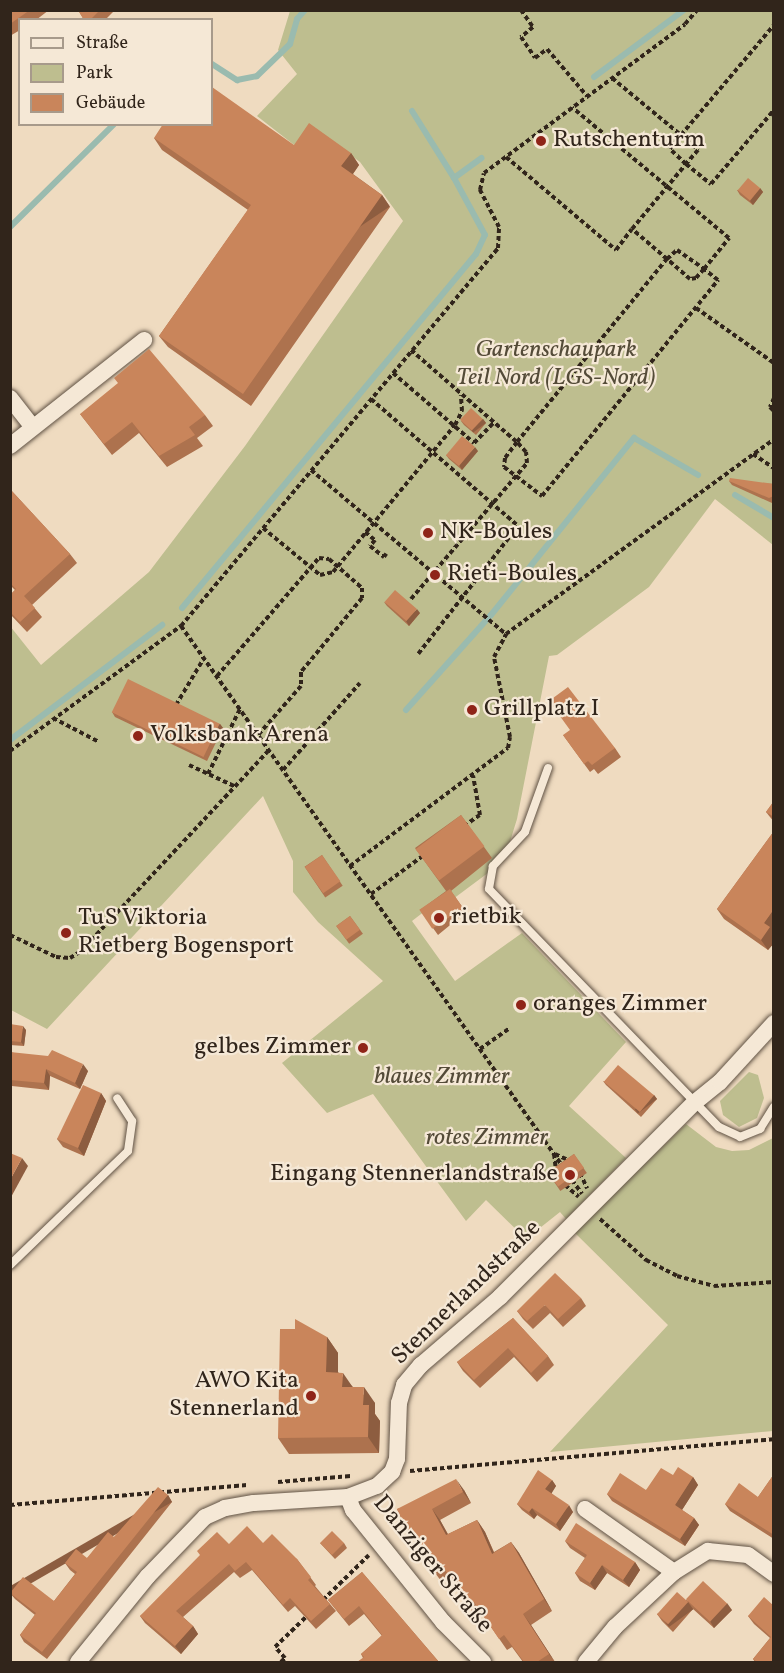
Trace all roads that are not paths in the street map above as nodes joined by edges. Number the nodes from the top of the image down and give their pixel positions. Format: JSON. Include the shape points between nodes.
{"nodes":[{"id":1,"x":144,"y":340,"type":"dead end"},
{"id":2,"x":10,"y":398,"type":"edge"},
{"id":3,"x":33,"y":427,"type":"junction"},
{"id":4,"x":10,"y":446,"type":"edge"},
{"id":5,"x":548,"y":768,"type":"dead end"},
{"id":6,"x":774,"y":1023,"type":"edge"},
{"id":7,"x":117,"y":1098,"type":"dead end"},
{"id":8,"x":694,"y":1103,"type":"junction"},
{"id":9,"x":774,"y":1107,"type":"edge"},
{"id":10,"x":10,"y":1265,"type":"edge"},
{"id":11,"x":348,"y":1497,"type":"junction"},
{"id":12,"x":585,"y":1509,"type":"dead end"},
{"id":13,"x":674,"y":1572,"type":"junction"},
{"id":14,"x":774,"y":1574,"type":"edge"},
{"id":15,"x":78,"y":1662,"type":"edge"},
{"id":16,"x":483,"y":1662,"type":"edge"},
{"id":17,"x":586,"y":1662,"type":"edge"}],
"edges":[{"from":1,"to":3,"type":"street"},
{"from":2,"to":3,"type":"street"},
{"from":3,"to":4,"type":"street"},
{"from":5,"to":8,"type":"lane","via":[[525,832],[493,866],[489,889]]},
{"from":6,"to":8,"type":"street","name":"Stennerlandstraße","via":[[720,1082]]},
{"from":7,"to":10,"type":"lane","via":[[132,1121],[128,1151]]},
{"from":8,"to":9,"type":"lane","via":[[719,1127],[740,1137],[760,1129]]},
{"from":8,"to":11,"type":"street","name":"Stennerlandstraße","via":[[404,1385],[399,1404],[397,1459],[392,1472],[377,1486]]},
{"from":11,"to":15,"type":"street","via":[[254,1503],[225,1508],[205,1517],[148,1576]]},
{"from":11,"to":16,"type":"street","name":"Danziger Straße","via":[[443,1622]]},
{"from":12,"to":13,"type":"street"},
{"from":13,"to":14,"type":"street","via":[[708,1551],[748,1555]]},
{"from":13,"to":17,"type":"street","via":[[615,1627]]}]}
